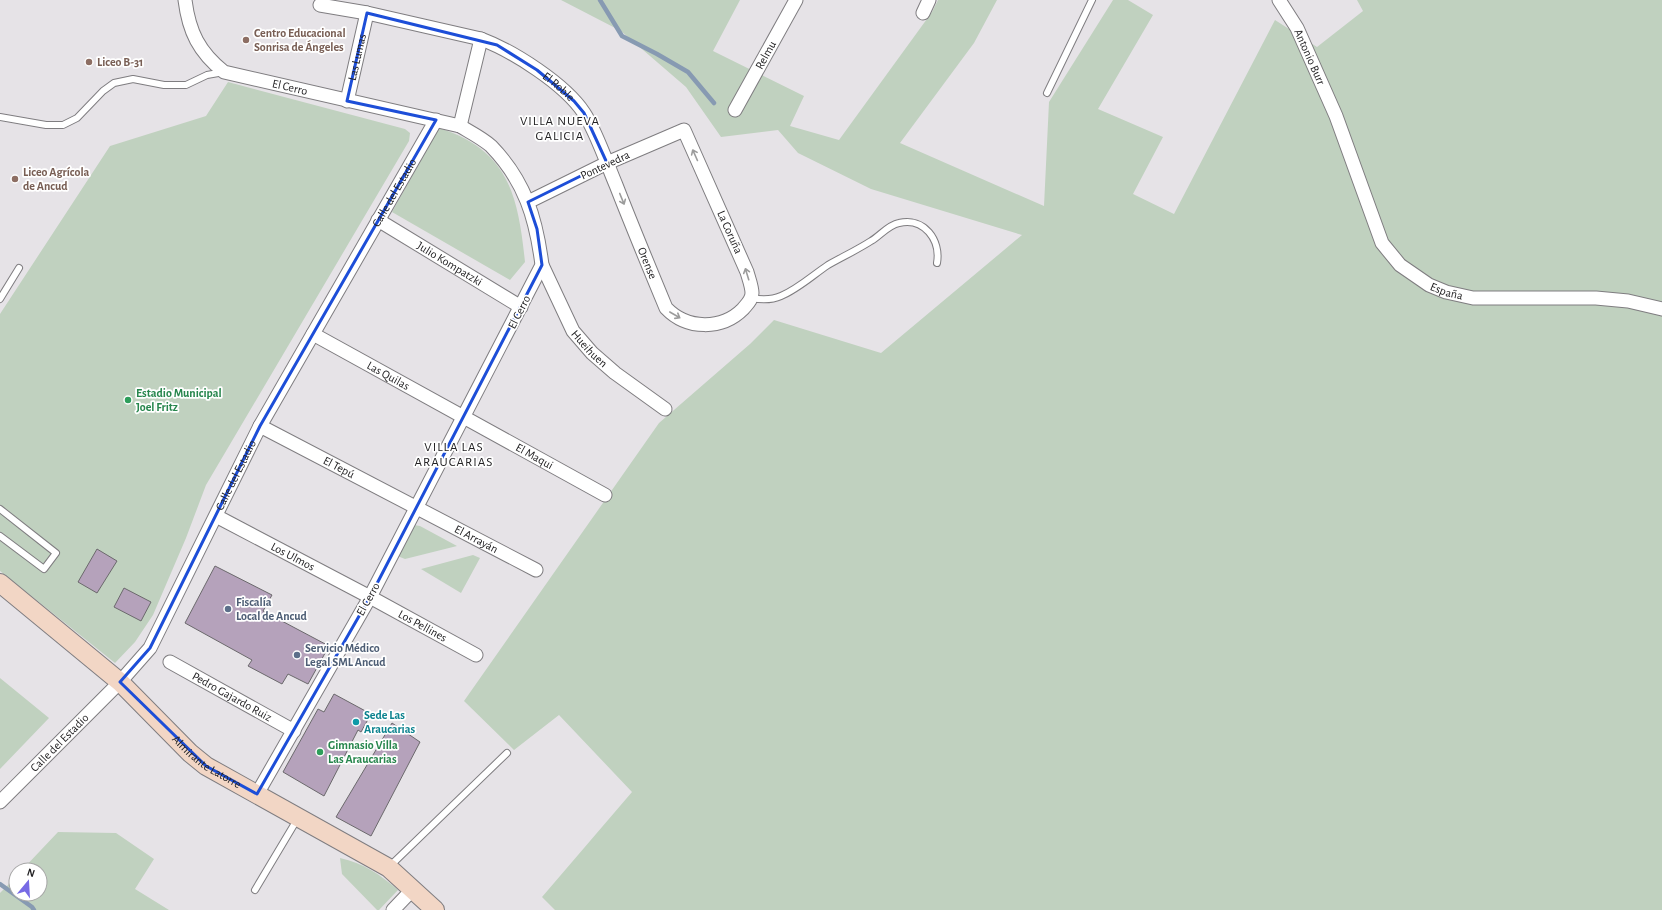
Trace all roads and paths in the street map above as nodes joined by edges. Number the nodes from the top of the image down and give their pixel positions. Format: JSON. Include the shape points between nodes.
{"nodes":[{"id":1,"x":185,"y":0,"type":"edge"},
{"id":2,"x":796,"y":0,"type":"edge"},
{"id":3,"x":929,"y":0,"type":"edge"},
{"id":4,"x":1092,"y":0,"type":"edge"},
{"id":5,"x":1279,"y":0,"type":"edge"},
{"id":6,"x":320,"y":6,"type":"dead end"},
{"id":7,"x":367,"y":13,"type":"junction"},
{"id":8,"x":923,"y":13,"type":"dead end"},
{"id":9,"x":481,"y":39,"type":"junction"},
{"id":10,"x":224,"y":72,"type":"junction"},
{"id":11,"x":1047,"y":93,"type":"dead end"},
{"id":12,"x":347,"y":100,"type":"junction"},
{"id":13,"x":735,"y":110,"type":"dead end"},
{"id":14,"x":1336,"y":116,"type":"joint"},
{"id":15,"x":0,"y":117,"type":"edge"},
{"id":16,"x":436,"y":120,"type":"junction"},
{"id":17,"x":460,"y":126,"type":"junction"},
{"id":18,"x":684,"y":130,"type":"joint"},
{"id":19,"x":607,"y":163,"type":"junction"},
{"id":20,"x":528,"y":202,"type":"junction"},
{"id":21,"x":378,"y":220,"type":"junction"},
{"id":22,"x":542,"y":264,"type":"junction"},
{"id":23,"x":937,"y":264,"type":"dead end"},
{"id":24,"x":19,"y":268,"type":"dead end"},
{"id":25,"x":751,"y":298,"type":"junction"},
{"id":26,"x":0,"y":299,"type":"edge"},
{"id":27,"x":522,"y":307,"type":"junction"},
{"id":28,"x":1662,"y":310,"type":"edge"},
{"id":29,"x":313,"y":334,"type":"junction"},
{"id":30,"x":665,"y":409,"type":"dead end"},
{"id":31,"x":464,"y":417,"type":"junction"},
{"id":32,"x":260,"y":426,"type":"junction"},
{"id":33,"x":605,"y":495,"type":"dead end"},
{"id":34,"x":417,"y":508,"type":"junction"},
{"id":35,"x":0,"y":509,"type":"edge"},
{"id":36,"x":216,"y":516,"type":"junction"},
{"id":37,"x":0,"y":536,"type":"edge"},
{"id":38,"x":536,"y":570,"type":"dead end"},
{"id":39,"x":0,"y":583,"type":"edge"},
{"id":40,"x":370,"y":597,"type":"junction"},
{"id":41,"x":476,"y":655,"type":"dead end"},
{"id":42,"x":170,"y":662,"type":"dead end"},
{"id":43,"x":120,"y":682,"type":"junction"},
{"id":44,"x":294,"y":732,"type":"junction"},
{"id":45,"x":507,"y":753,"type":"dead end"},
{"id":46,"x":257,"y":794,"type":"junction"},
{"id":47,"x":0,"y":802,"type":"edge"},
{"id":48,"x":298,"y":818,"type":"junction"},
{"id":49,"x":389,"y":868,"type":"junction"},
{"id":50,"x":413,"y":889,"type":"junction"},
{"id":51,"x":254,"y":890,"type":"dead end"},
{"id":52,"x":393,"y":910,"type":"edge"},
{"id":53,"x":435,"y":910,"type":"edge"}],
"edges":[{"from":1,"to":10,"type":"street","name":"El Cerro","via":[[187,18],[198,45],[209,60]]},
{"from":2,"to":13,"type":"street","name":"Relmu"},
{"from":3,"to":8,"type":"street"},
{"from":4,"to":11,"type":"lane"},
{"from":5,"to":14,"type":"street","name":"Antonio Burr","via":[[1297,28]]},
{"from":6,"to":7,"type":"street","name":"El Roble"},
{"from":7,"to":9,"type":"street","name":"El Roble"},
{"from":7,"to":12,"type":"street","name":"Las Lumas"},
{"from":9,"to":17,"type":"street"},
{"from":9,"to":19,"type":"street","name":"El Roble","via":[[497,45],[537,70],[574,101],[584,113]]},
{"from":10,"to":12,"type":"street","name":"El Cerro"},
{"from":10,"to":15,"type":"lane","via":[[207,75],[186,85],[164,85],[133,79],[114,83],[77,118],[63,125],[46,125]]},
{"from":12,"to":16,"type":"street","name":"El Cerro"},
{"from":14,"to":28,"type":"street","name":"España","via":[[1382,242],[1400,265],[1429,285],[1473,298],[1596,298],[1628,301]]},
{"from":16,"to":17,"type":"street","name":"El Cerro"},
{"from":16,"to":21,"type":"street","name":"Calle del Estadio"},
{"from":17,"to":20,"type":"street","name":"El Cerro","via":[[490,146],[513,174]]},
{"from":18,"to":19,"type":"street","name":"Pontevedra"},
{"from":25,"to":18,"type":"street","name":"La Coruña","one_way":true,"via":[[748,272]]},
{"from":19,"to":20,"type":"street","name":"Pontevedra"},
{"from":19,"to":25,"type":"street","name":"Orense","one_way":true,"via":[[666,308],[678,318],[707,326],[720,324],[741,311]]},
{"from":20,"to":22,"type":"street","name":"El Cerro","via":[[537,229]]},
{"from":21,"to":27,"type":"street","name":"Julio Kompatzki"},
{"from":21,"to":29,"type":"street","name":"Calle del Estadio"},
{"from":22,"to":27,"type":"street","name":"El Cerro"},
{"from":22,"to":30,"type":"street","name":"Hueihuen","via":[[573,331],[592,353],[615,373]]},
{"from":23,"to":25,"type":"lane","via":[[938,248],[926,228],[912,222],[898,223],[782,295],[766,299]]},
{"from":24,"to":26,"type":"lane"},
{"from":27,"to":31,"type":"street","name":"El Cerro"},
{"from":29,"to":31,"type":"street","name":"Las Quilas"},
{"from":29,"to":32,"type":"street","name":"Calle del Estadio"},
{"from":31,"to":33,"type":"street","name":"El Maqui"},
{"from":31,"to":34,"type":"street","name":"El Cerro"},
{"from":32,"to":34,"type":"street","name":"El Tepú"},
{"from":32,"to":36,"type":"street","name":"Calle del Estadio"},
{"from":34,"to":38,"type":"street","name":"El Arrayán"},
{"from":34,"to":40,"type":"street","name":"El Cerro"},
{"from":35,"to":37,"type":"lane","via":[[56,553],[44,569]]},
{"from":36,"to":40,"type":"street","name":"Los Ulmos"},
{"from":36,"to":43,"type":"street","name":"Calle del Estadio","via":[[150,648]]},
{"from":39,"to":43,"type":"main road","name":"Almirante Latorre"},
{"from":40,"to":41,"type":"street","name":"Los Pellines"},
{"from":40,"to":44,"type":"street","name":"El Cerro"},
{"from":42,"to":44,"type":"street","name":"Pedro Gajardo Ruiz"},
{"from":43,"to":46,"type":"main road","name":"Almirante Latorre","via":[[190,753],[206,766]]},
{"from":43,"to":47,"type":"street","name":"Calle del Estadio"},
{"from":44,"to":46,"type":"street","name":"El Cerro"},
{"from":45,"to":49,"type":"lane"},
{"from":46,"to":48,"type":"main road","name":"Almirante Latorre"},
{"from":48,"to":49,"type":"main road","name":"Almirante Latorre"},
{"from":48,"to":51,"type":"lane"},
{"from":49,"to":50,"type":"main road","name":"Almirante Latorre"},
{"from":50,"to":52,"type":"street"},
{"from":50,"to":53,"type":"main road","name":"Almirante Latorre"}]}
